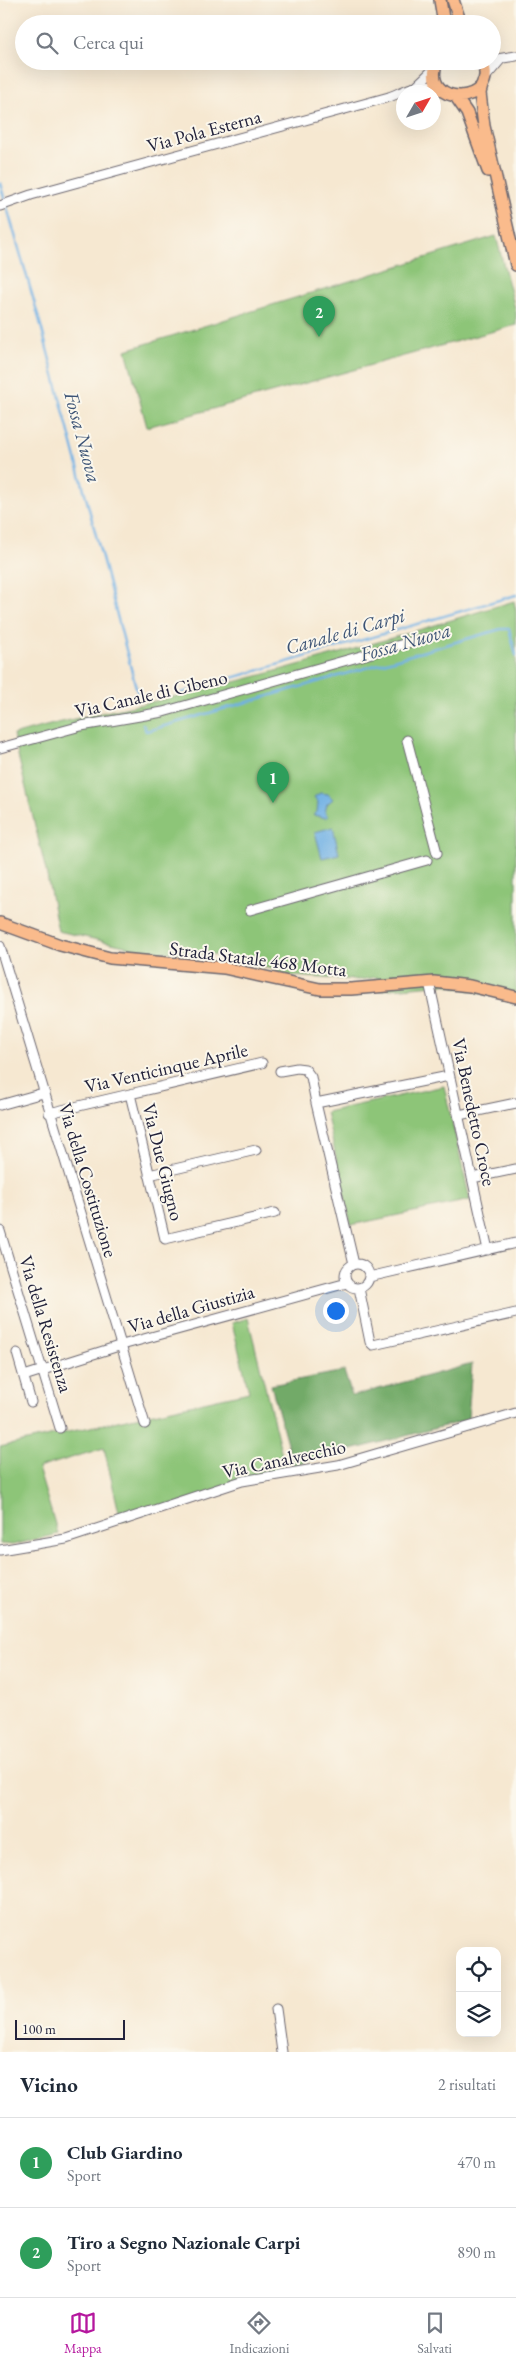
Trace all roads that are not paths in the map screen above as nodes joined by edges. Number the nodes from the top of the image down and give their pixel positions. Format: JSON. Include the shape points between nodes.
{"nodes":[{"id":1,"x":440,"y":0,"type":"edge"},
{"id":2,"x":453,"y":0,"type":"edge"},
{"id":3,"x":442,"y":15,"type":"edge"},
{"id":4,"x":457,"y":15,"type":"edge"},
{"id":5,"x":516,"y":56,"type":"edge"},
{"id":6,"x":501,"y":58,"type":"edge"},
{"id":7,"x":431,"y":70,"type":"edge"},
{"id":8,"x":436,"y":70,"type":"edge"},
{"id":9,"x":482,"y":70,"type":"edge"},
{"id":10,"x":490,"y":70,"type":"edge"},
{"id":11,"x":483,"y":80,"type":"junction"},
{"id":12,"x":417,"y":85,"type":"edge"},
{"id":13,"x":438,"y":85,"type":"edge"},
{"id":14,"x":441,"y":88,"type":"edge"},
{"id":15,"x":396,"y":94,"type":"edge"},
{"id":16,"x":456,"y":97,"type":"junction"},
{"id":17,"x":11,"y":202,"type":"edge"},
{"id":18,"x":507,"y":222,"type":"junction"},
{"id":19,"x":516,"y":265,"type":"edge"},
{"id":20,"x":425,"y":638,"type":"dead end"},
{"id":21,"x":407,"y":740,"type":"dead end"},
{"id":22,"x":0,"y":748,"type":"edge"},
{"id":23,"x":437,"y":853,"type":"dead end"},
{"id":24,"x":428,"y":860,"type":"dead end"},
{"id":25,"x":250,"y":910,"type":"dead end"},
{"id":26,"x":0,"y":923,"type":"edge"},
{"id":27,"x":0,"y":946,"type":"edge"},
{"id":28,"x":430,"y":982,"type":"junction"},
{"id":29,"x":516,"y":997,"type":"edge"},
{"id":30,"x":262,"y":1063,"type":"dead end"},
{"id":31,"x":280,"y":1072,"type":"dead end"},
{"id":32,"x":449,"y":1076,"type":"junction"},
{"id":33,"x":43,"y":1092,"type":"junction"},
{"id":34,"x":130,"y":1094,"type":"junction"},
{"id":35,"x":316,"y":1102,"type":"junction"},
{"id":36,"x":516,"y":1103,"type":"edge"},
{"id":37,"x":0,"y":1105,"type":"edge"},
{"id":38,"x":49,"y":1113,"type":"junction"},
{"id":39,"x":459,"y":1115,"type":"junction"},
{"id":40,"x":256,"y":1150,"type":"dead end"},
{"id":41,"x":516,"y":1169,"type":"edge"},
{"id":42,"x":150,"y":1175,"type":"junction"},
{"id":43,"x":472,"y":1178,"type":"junction"},
{"id":44,"x":275,"y":1213,"type":"dead end"},
{"id":45,"x":0,"y":1231,"type":"edge"},
{"id":46,"x":516,"y":1243,"type":"edge"},
{"id":47,"x":488,"y":1250,"type":"junction"},
{"id":48,"x":5,"y":1263,"type":"edge"},
{"id":49,"x":354,"y":1264,"type":"junction"},
{"id":50,"x":368,"y":1277,"type":"junction"},
{"id":51,"x":347,"y":1282,"type":"junction"},
{"id":52,"x":359,"y":1288,"type":"junction"},
{"id":53,"x":516,"y":1313,"type":"edge"},
{"id":54,"x":122,"y":1345,"type":"junction"},
{"id":55,"x":17,"y":1353,"type":"dead end"},
{"id":56,"x":44,"y":1370,"type":"junction"},
{"id":57,"x":24,"y":1376,"type":"junction"},
{"id":58,"x":31,"y":1402,"type":"dead end"},
{"id":59,"x":516,"y":1413,"type":"edge"},
{"id":60,"x":145,"y":1424,"type":"dead end"},
{"id":61,"x":60,"y":1428,"type":"dead end"},
{"id":62,"x":0,"y":1550,"type":"edge"},
{"id":63,"x":276,"y":2009,"type":"dead end"},
{"id":64,"x":282,"y":2052,"type":"edge"}],
"edges":[{"from":1,"to":3,"type":"main road"},
{"from":2,"to":4,"type":"main road"},
{"from":5,"to":6,"type":"street"},
{"from":7,"to":12,"type":"street","name":"Via Pola Esterna"},
{"from":8,"to":13,"type":"main road"},
{"from":9,"to":11,"type":"main road"},
{"from":10,"to":11,"type":"street"},
{"from":11,"to":16,"type":"main road","via":[[474,92]]},
{"from":11,"to":18,"type":"main road","via":[[480,93],[484,126]]},
{"from":14,"to":16,"type":"main road"},
{"from":15,"to":17,"type":"street","name":"Via Pola Esterna"},
{"from":16,"to":18,"type":"main road","via":[[467,113]]},
{"from":18,"to":19,"type":"main road"},
{"from":20,"to":22,"type":"street","name":"Via Canale di Cibeno","via":[[163,712],[81,726]]},
{"from":21,"to":23,"type":"street"},
{"from":24,"to":25,"type":"street"},
{"from":26,"to":28,"type":"main road","name":"Strada Statale 468 Motta","via":[[60,946],[103,957],[224,968],[320,989]]},
{"from":27,"to":33,"type":"street","name":"Via della Costituzione"},
{"from":28,"to":29,"type":"main road","name":"Strada Statale 468 Motta","via":[[451,983]]},
{"from":28,"to":32,"type":"street","name":"Via Benedetto Croce"},
{"from":30,"to":34,"type":"street","name":"Via Venticinque Aprile"},
{"from":31,"to":35,"type":"street","via":[[305,1069],[312,1077]]},
{"from":32,"to":35,"type":"street"},
{"from":32,"to":39,"type":"street","name":"Via Benedetto Croce"},
{"from":33,"to":37,"type":"street"},
{"from":33,"to":38,"type":"street","name":"Via della Costituzione"},
{"from":34,"to":38,"type":"street","name":"Via Venticinque Aprile"},
{"from":34,"to":42,"type":"street","name":"Via Due Giugno"},
{"from":35,"to":49,"type":"street"},
{"from":36,"to":39,"type":"street"},
{"from":38,"to":54,"type":"street","name":"Via della Costituzione"},
{"from":39,"to":43,"type":"street","name":"Via Benedetto Croce"},
{"from":40,"to":42,"type":"street"},
{"from":41,"to":43,"type":"street"},
{"from":42,"to":44,"type":"street","name":"Via Due Giugno","via":[[165,1239]]},
{"from":43,"to":47,"type":"street","name":"Via Benedetto Croce"},
{"from":45,"to":48,"type":"street","name":"Via della Resistenza"},
{"from":46,"to":47,"type":"street"},
{"from":47,"to":50,"type":"street"},
{"from":48,"to":56,"type":"street","name":"Via della Resistenza"},
{"from":49,"to":50,"type":"street","via":[[364,1267]]},
{"from":49,"to":51,"type":"street","via":[[347,1270]]},
{"from":50,"to":52,"type":"street"},
{"from":51,"to":52,"type":"street"},
{"from":51,"to":54,"type":"street","name":"Via della Giustizia"},
{"from":52,"to":53,"type":"street","via":[[372,1345]]},
{"from":54,"to":56,"type":"street","name":"Via della Giustizia"},
{"from":54,"to":60,"type":"street","name":"Via della Costituzione"},
{"from":55,"to":57,"type":"street"},
{"from":56,"to":57,"type":"street","name":"Via della Giustizia"},
{"from":56,"to":61,"type":"street","name":"Via della Resistenza"},
{"from":57,"to":58,"type":"street"},
{"from":59,"to":62,"type":"street","name":"Via Canalvecchio","via":[[338,1465],[242,1481],[66,1539]]},
{"from":63,"to":64,"type":"street"}]}
